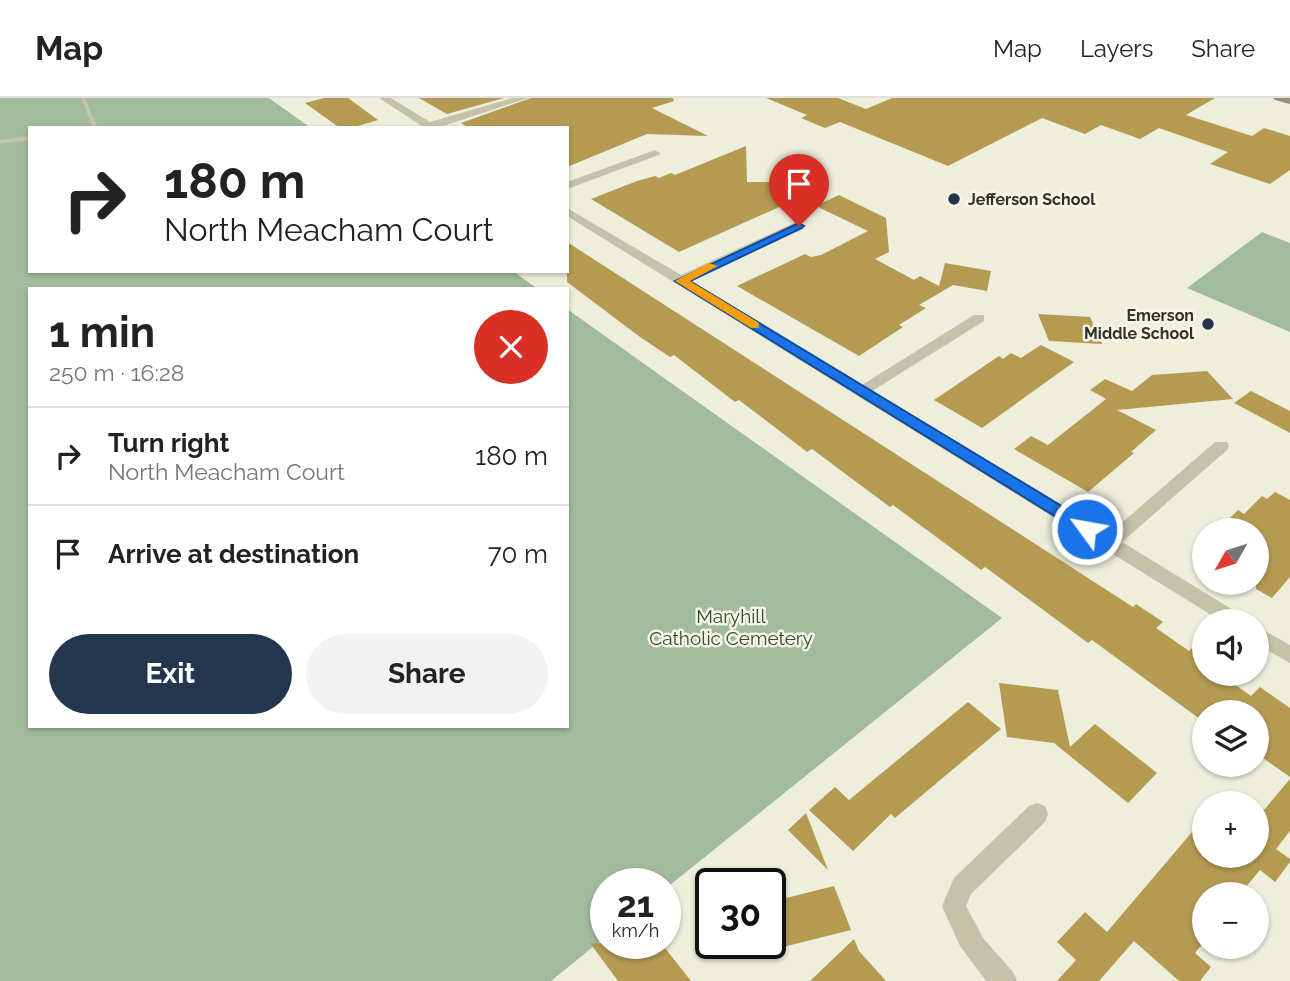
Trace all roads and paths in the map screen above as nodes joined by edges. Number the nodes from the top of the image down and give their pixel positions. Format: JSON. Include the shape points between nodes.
{"nodes":[{"id":1,"x":83,"y":98,"type":"edge"},
{"id":2,"x":384,"y":98,"type":"edge"},
{"id":3,"x":523,"y":98,"type":"edge"},
{"id":4,"x":1279,"y":98,"type":"edge"},
{"id":5,"x":1290,"y":101,"type":"edge"},
{"id":6,"x":95,"y":126,"type":"edge"},
{"id":7,"x":428,"y":126,"type":"edge"},
{"id":8,"x":433,"y":126,"type":"edge"},
{"id":9,"x":28,"y":138,"type":"edge"},
{"id":10,"x":0,"y":142,"type":"edge"},
{"id":11,"x":655,"y":153,"type":"dead end"},
{"id":12,"x":569,"y":186,"type":"edge"},
{"id":13,"x":569,"y":212,"type":"edge"},
{"id":14,"x":799,"y":226,"type":"dead end"},
{"id":15,"x":681,"y":281,"type":"junction"},
{"id":16,"x":979,"y":318,"type":"dead end"},
{"id":17,"x":862,"y":391,"type":"junction"},
{"id":18,"x":1221,"y":446,"type":"dead end"},
{"id":19,"x":1110,"y":543,"type":"junction"},
{"id":20,"x":1217,"y":609,"type":"edge"},
{"id":21,"x":1269,"y":642,"type":"edge"},
{"id":22,"x":1290,"y":655,"type":"edge"},
{"id":23,"x":1037,"y":814,"type":"dead end"},
{"id":24,"x":1004,"y":981,"type":"edge"}],
"edges":[{"from":1,"to":6,"type":"lane"},
{"from":2,"to":7,"type":"street"},
{"from":3,"to":8,"type":"street"},
{"from":4,"to":5,"type":"main road"},
{"from":9,"to":10,"type":"lane"},
{"from":11,"to":12,"type":"street"},
{"from":13,"to":15,"type":"street"},
{"from":14,"to":15,"type":"street"},
{"from":15,"to":17,"type":"street"},
{"from":16,"to":17,"type":"street"},
{"from":17,"to":19,"type":"street"},
{"from":18,"to":19,"type":"street"},
{"from":19,"to":20,"type":"street"},
{"from":21,"to":22,"type":"street"},
{"from":23,"to":24,"type":"street","via":[[962,886],[954,906],[963,932]]}]}
